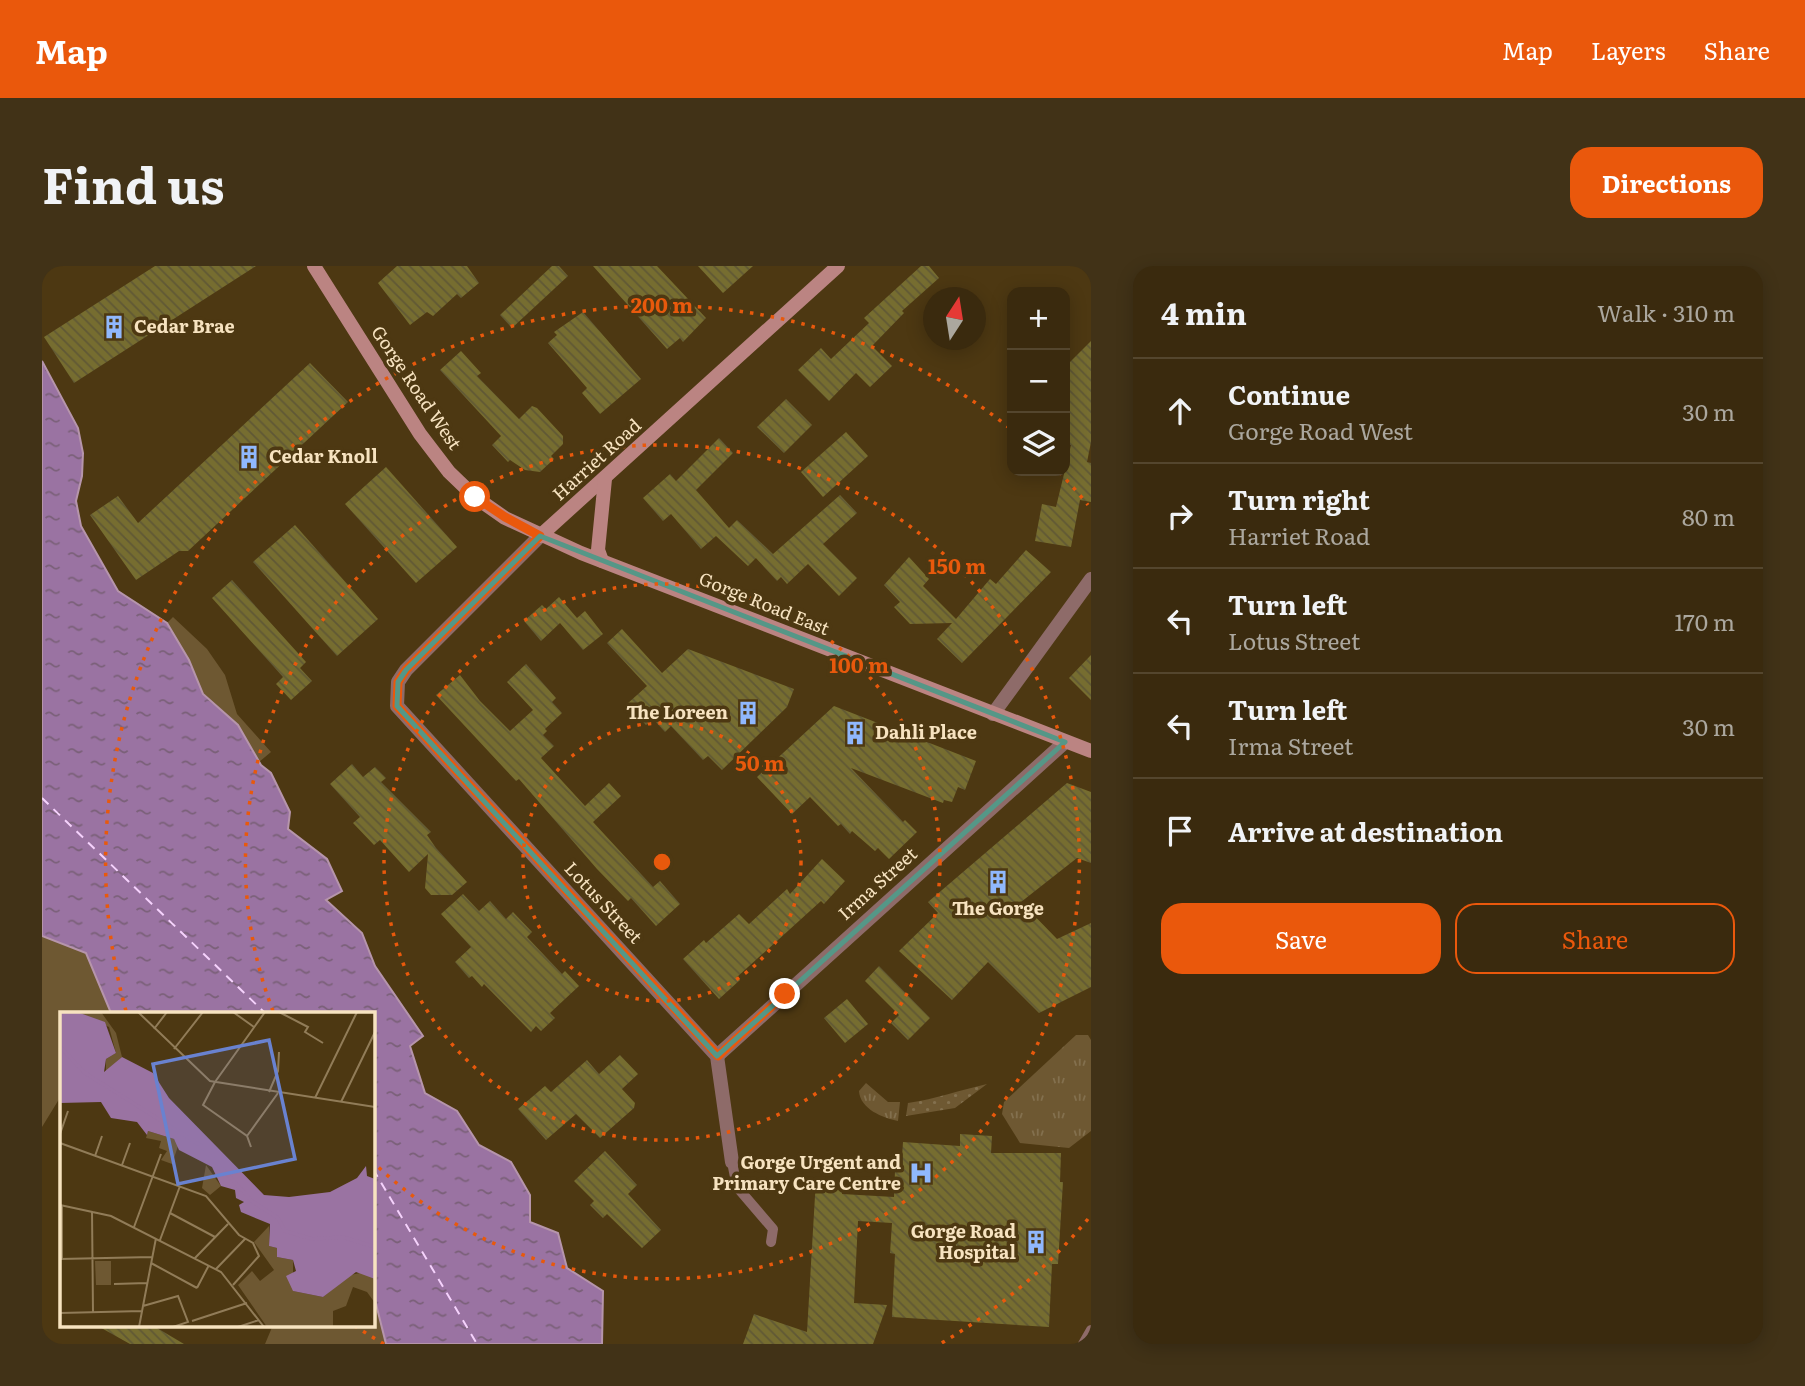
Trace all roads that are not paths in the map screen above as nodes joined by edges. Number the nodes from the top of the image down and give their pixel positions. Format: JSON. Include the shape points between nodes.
{"nodes":[{"id":1,"x":314,"y":266,"type":"edge"},
{"id":2,"x":838,"y":266,"type":"edge"},
{"id":3,"x":605,"y":479,"type":"junction"},
{"id":4,"x":540,"y":536,"type":"junction"},
{"id":5,"x":602,"y":561,"type":"junction"},
{"id":6,"x":1091,"y":579,"type":"edge"},
{"id":7,"x":396,"y":694,"type":"joint"},
{"id":8,"x":993,"y":714,"type":"junction"},
{"id":9,"x":1065,"y":742,"type":"junction"},
{"id":10,"x":1091,"y":751,"type":"edge"},
{"id":11,"x":718,"y":1056,"type":"junction"},
{"id":12,"x":732,"y":1162,"type":"joint"},
{"id":13,"x":771,"y":1242,"type":"dead end"},
{"id":14,"x":1091,"y":1330,"type":"edge"},
{"id":15,"x":1083,"y":1344,"type":"edge"}],
"edges":[{"from":1,"to":4,"type":"main road","name":"Gorge Road West","via":[[449,472],[475,497]]},
{"from":2,"to":3,"type":"main road","name":"Harriet Road"},
{"from":3,"to":4,"type":"main road","name":"Harriet Road"},
{"from":3,"to":5,"type":"main road","via":[[598,550]]},
{"from":4,"to":5,"type":"main road","name":"Gorge Road East"},
{"from":4,"to":7,"type":"street","name":"Harriet Road","via":[[406,670]]},
{"from":5,"to":8,"type":"main road","name":"Gorge Road East"},
{"from":6,"to":8,"type":"street"},
{"from":7,"to":11,"type":"street","name":"Lotus Street","via":[[403,716]]},
{"from":8,"to":9,"type":"main road","name":"Gorge Road East"},
{"from":9,"to":10,"type":"main road","name":"Gorge Road East"},
{"from":9,"to":11,"type":"street","name":"Irma Street"},
{"from":11,"to":12,"type":"street"},
{"from":12,"to":13,"type":"lane","via":[[737,1187],[773,1229]]},
{"from":14,"to":15,"type":"lane"}]}
